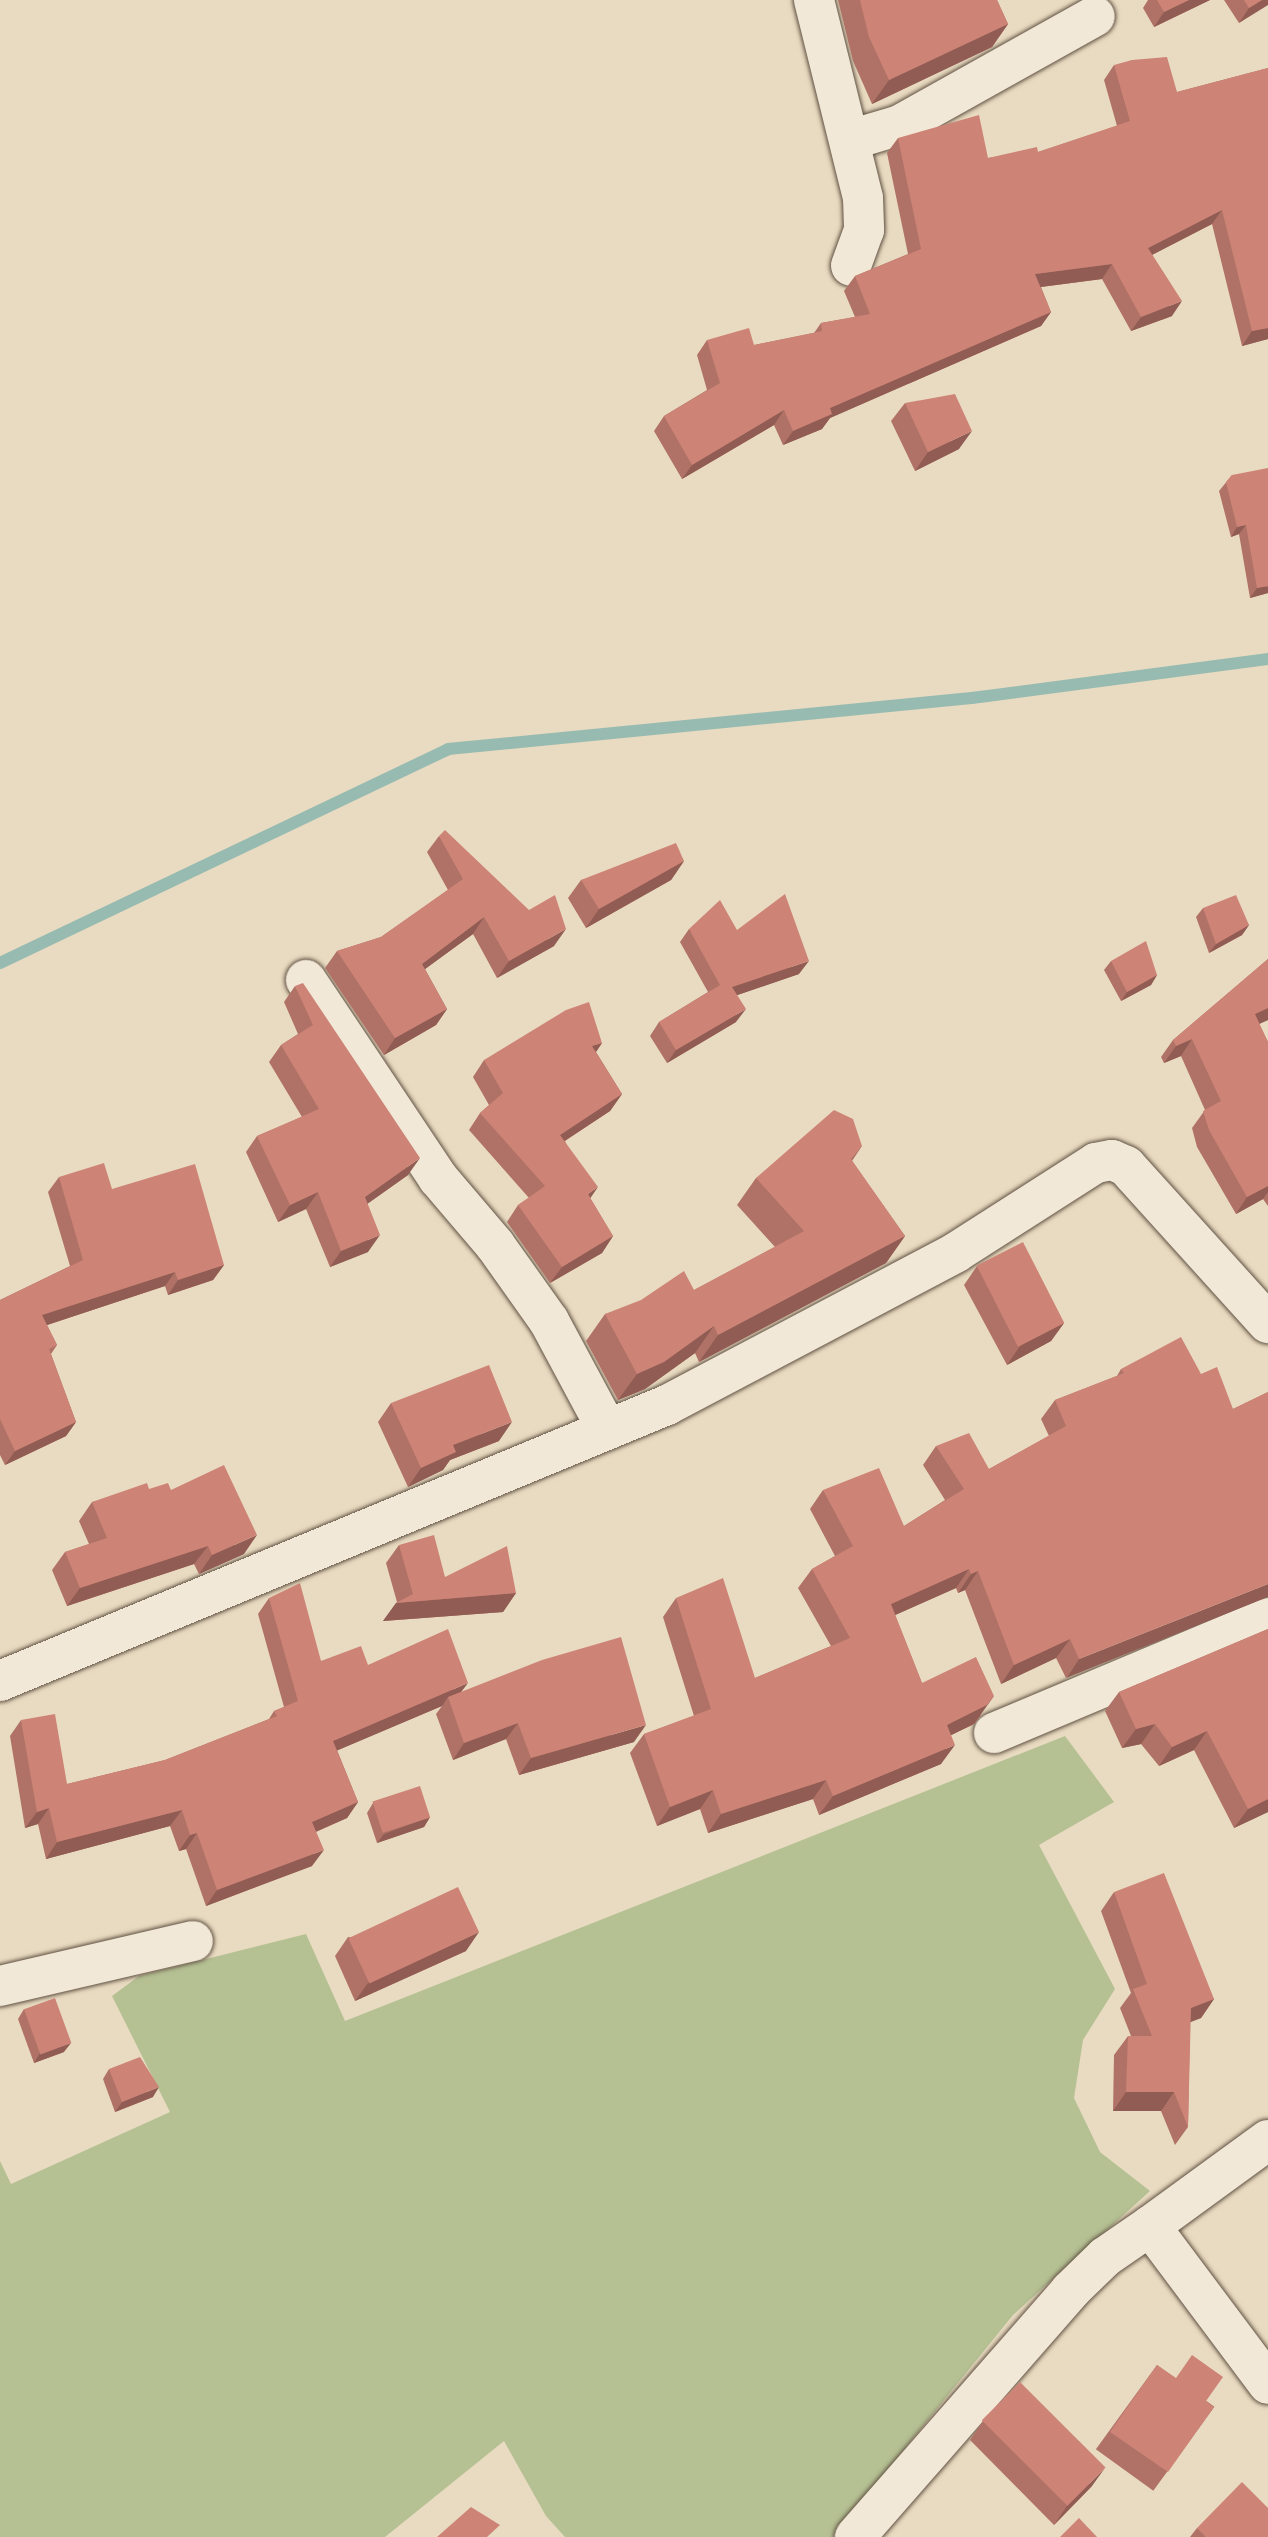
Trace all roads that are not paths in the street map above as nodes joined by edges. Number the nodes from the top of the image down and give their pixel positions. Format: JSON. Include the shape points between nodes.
{"nodes":[{"id":1,"x":814,"y":0,"type":"edge"},
{"id":2,"x":1095,"y":16,"type":"dead end"},
{"id":3,"x":850,"y":140,"type":"junction"},
{"id":4,"x":851,"y":266,"type":"dead end"},
{"id":5,"x":306,"y":980,"type":"dead end"},
{"id":6,"x":1268,"y":1323,"type":"edge"},
{"id":7,"x":607,"y":1429,"type":"junction"},
{"id":8,"x":1268,"y":1618,"type":"edge"},
{"id":9,"x":0,"y":1681,"type":"edge"},
{"id":10,"x":994,"y":1733,"type":"dead end"},
{"id":11,"x":193,"y":1941,"type":"dead end"},
{"id":12,"x":0,"y":1986,"type":"edge"},
{"id":13,"x":1268,"y":2140,"type":"edge"},
{"id":14,"x":1150,"y":2226,"type":"junction"},
{"id":15,"x":1268,"y":2384,"type":"edge"},
{"id":16,"x":855,"y":2537,"type":"edge"}],
"edges":[{"from":1,"to":3,"type":"street"},
{"from":2,"to":3,"type":"street","via":[[900,125]]},
{"from":3,"to":4,"type":"street","via":[[864,230]]},
{"from":5,"to":7,"type":"street","via":[[438,1178],[549,1321]]},
{"from":6,"to":7,"type":"street","via":[[1126,1166],[1112,1160],[1096,1163],[955,1253],[667,1405]]},
{"from":7,"to":9,"type":"street"},
{"from":8,"to":10,"type":"street"},
{"from":11,"to":12,"type":"street"},
{"from":13,"to":14,"type":"street"},
{"from":14,"to":15,"type":"street"},
{"from":14,"to":16,"type":"street","via":[[1105,2257],[1070,2291]]}]}
